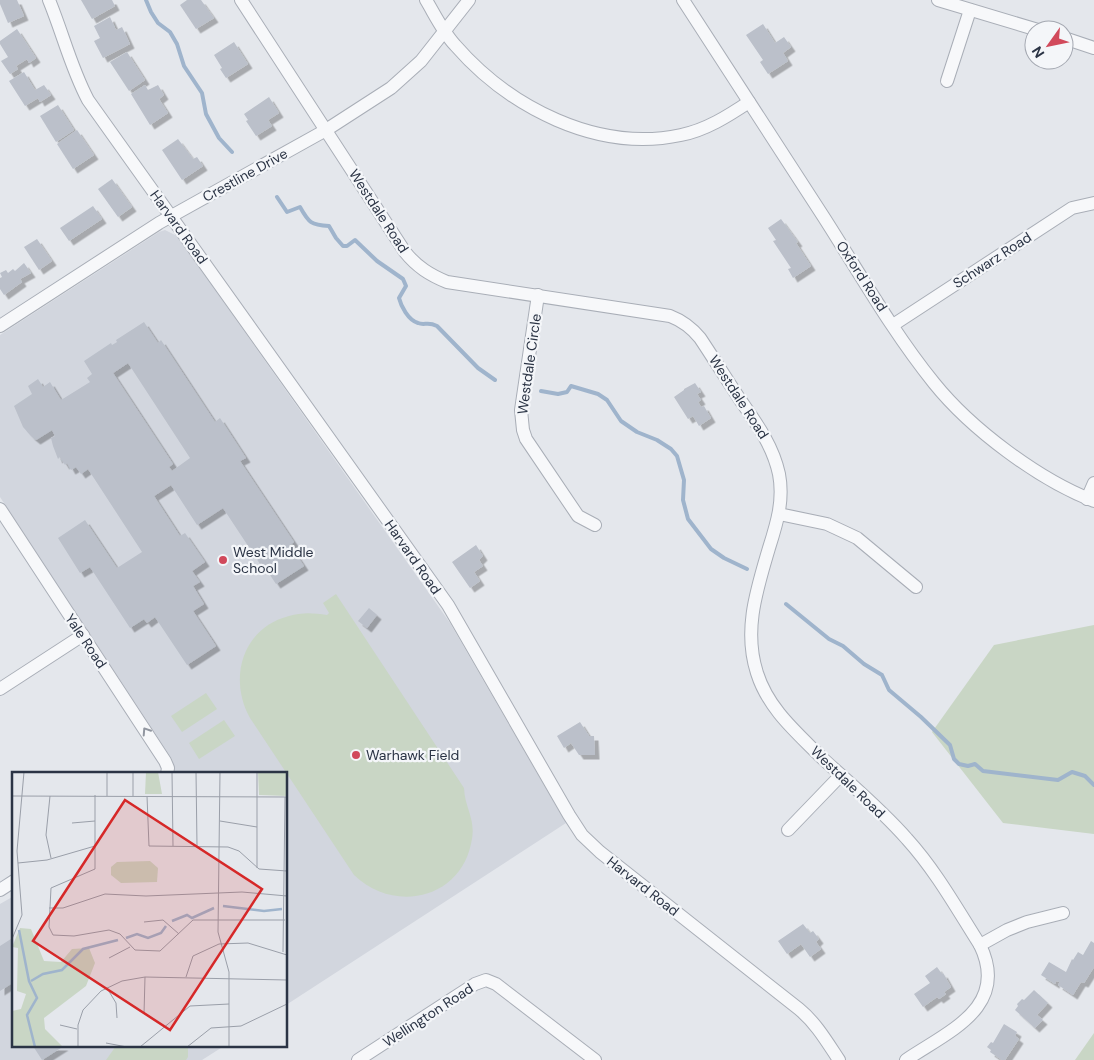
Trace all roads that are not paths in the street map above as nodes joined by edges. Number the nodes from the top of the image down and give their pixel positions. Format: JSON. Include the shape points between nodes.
{"nodes":[{"id":1,"x":49,"y":0,"type":"edge"},
{"id":2,"x":241,"y":0,"type":"edge"},
{"id":3,"x":426,"y":0,"type":"edge"},
{"id":4,"x":469,"y":0,"type":"edge"},
{"id":5,"x":683,"y":0,"type":"edge"},
{"id":6,"x":938,"y":0,"type":"edge"},
{"id":7,"x":970,"y":10,"type":"junction"},
{"id":8,"x":1024,"y":26,"type":"edge"},
{"id":9,"x":446,"y":31,"type":"junction"},
{"id":10,"x":1074,"y":41,"type":"edge"},
{"id":11,"x":1094,"y":48,"type":"edge"},
{"id":12,"x":947,"y":81,"type":"dead end"},
{"id":13,"x":749,"y":102,"type":"junction"},
{"id":14,"x":326,"y":130,"type":"junction"},
{"id":15,"x":1094,"y":203,"type":"edge"},
{"id":16,"x":171,"y":216,"type":"junction"},
{"id":17,"x":538,"y":296,"type":"junction"},
{"id":18,"x":893,"y":324,"type":"junction"},
{"id":19,"x":0,"y":326,"type":"edge"},
{"id":20,"x":1094,"y":483,"type":"edge"},
{"id":21,"x":1090,"y":500,"type":"edge"},
{"id":22,"x":0,"y":509,"type":"edge"},
{"id":23,"x":779,"y":514,"type":"junction"},
{"id":24,"x":595,"y":525,"type":"dead end"},
{"id":25,"x":916,"y":588,"type":"dead end"},
{"id":26,"x":83,"y":636,"type":"junction"},
{"id":27,"x":0,"y":689,"type":"edge"},
{"id":28,"x":167,"y":772,"type":"edge"},
{"id":29,"x":841,"y":775,"type":"junction"},
{"id":30,"x":788,"y":830,"type":"dead end"},
{"id":31,"x":12,"y":882,"type":"edge"},
{"id":32,"x":0,"y":890,"type":"edge"},
{"id":33,"x":1063,"y":913,"type":"dead end"},
{"id":34,"x":980,"y":945,"type":"junction"},
{"id":35,"x":358,"y":1060,"type":"edge"},
{"id":36,"x":595,"y":1060,"type":"edge"},
{"id":37,"x":839,"y":1060,"type":"edge"},
{"id":38,"x":906,"y":1060,"type":"edge"}],
"edges":[{"from":1,"to":16,"type":"street","name":"Harvard Road","via":[[85,94]]},
{"from":2,"to":14,"type":"street","name":"Westdale Road"},
{"from":3,"to":9,"type":"street"},
{"from":4,"to":9,"type":"street","name":"Crestline Drive"},
{"from":5,"to":13,"type":"street","name":"Oxford Road"},
{"from":6,"to":7,"type":"street"},
{"from":7,"to":8,"type":"street"},
{"from":7,"to":12,"type":"street"},
{"from":9,"to":13,"type":"street","via":[[454,44],[504,90],[544,115],[610,137],[645,139],[682,135],[711,125]]},
{"from":9,"to":14,"type":"street","name":"Crestline Drive","via":[[407,74]]},
{"from":10,"to":11,"type":"street"},
{"from":13,"to":18,"type":"street","name":"Oxford Road"},
{"from":14,"to":16,"type":"street","name":"Crestline Drive"},
{"from":14,"to":17,"type":"street","name":"Westdale Road","via":[[405,252],[420,268],[447,282]]},
{"from":15,"to":18,"type":"street","name":"Schwarz Road","via":[[1072,208]]},
{"from":16,"to":19,"type":"street","name":"Crestline Drive"},
{"from":16,"to":37,"type":"street","name":"Harvard Road","via":[[448,605],[582,835],[619,868],[800,1009],[820,1030]]},
{"from":17,"to":23,"type":"street","name":"Westdale Road","via":[[670,316],[691,327],[770,446],[779,476]]},
{"from":17,"to":24,"type":"street","name":"Westdale Circle","via":[[522,410],[523,430],[578,516]]},
{"from":18,"to":21,"type":"street","name":"Oxford Road","via":[[935,384],[971,420],[1035,470]]},
{"from":20,"to":21,"type":"street"},
{"from":22,"to":26,"type":"street","name":"Yale Road"},
{"from":23,"to":25,"type":"street","via":[[827,524],[857,538]]},
{"from":23,"to":29,"type":"street","name":"Westdale Road","via":[[754,603],[750,633],[752,655],[764,690],[780,716]]},
{"from":26,"to":27,"type":"street"},
{"from":28,"to":26,"type":"street","name":"Yale Road","one_way":true,"via":[[166,761]]},
{"from":29,"to":30,"type":"street"},
{"from":29,"to":34,"type":"street","name":"Westdale Road","via":[[907,838]]},
{"from":31,"to":32,"type":"street"},
{"from":33,"to":34,"type":"street","via":[[1027,922]]},
{"from":34,"to":38,"type":"street","name":"Westdale Road","via":[[988,968],[988,985],[977,1008]]},
{"from":35,"to":36,"type":"street","name":"Wellington Road","via":[[486,980],[496,984]]}]}
